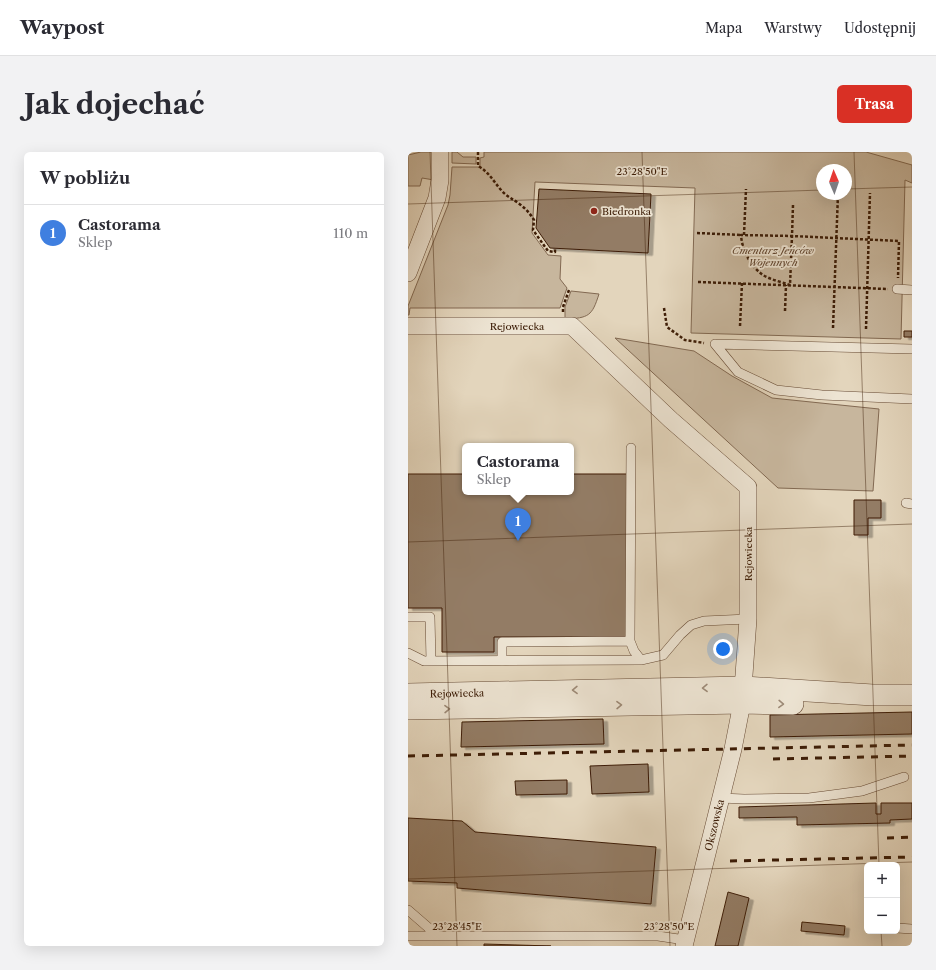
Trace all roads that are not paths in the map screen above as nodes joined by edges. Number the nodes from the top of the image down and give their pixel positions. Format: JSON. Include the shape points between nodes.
{"nodes":[{"id":1,"x":440,"y":152,"type":"edge"},
{"id":2,"x":408,"y":273,"type":"edge"},
{"id":3,"x":897,"y":289,"type":"road end"},
{"id":4,"x":912,"y":290,"type":"edge"},
{"id":5,"x":408,"y":326,"type":"edge"},
{"id":6,"x":912,"y":349,"type":"edge"},
{"id":7,"x":912,"y":399,"type":"edge"},
{"id":8,"x":630,"y":448,"type":"dead end"},
{"id":9,"x":408,"y":617,"type":"edge"},
{"id":10,"x":748,"y":620,"type":"junction"},
{"id":11,"x":630,"y":641,"type":"junction"},
{"id":12,"x":408,"y":653,"type":"edge"},
{"id":13,"x":641,"y":660,"type":"junction"},
{"id":14,"x":431,"y":661,"type":"junction"},
{"id":15,"x":502,"y":661,"type":"junction"},
{"id":16,"x":408,"y":694,"type":"edge"},
{"id":17,"x":743,"y":695,"type":"junction"},
{"id":18,"x":912,"y":695,"type":"edge"},
{"id":19,"x":912,"y":706,"type":"edge"},
{"id":20,"x":408,"y":709,"type":"edge"},
{"id":21,"x":904,"y":777,"type":"dead end"},
{"id":22,"x":720,"y":798,"type":"junction"},
{"id":23,"x":408,"y":910,"type":"edge"},
{"id":24,"x":900,"y":928,"type":"edge"},
{"id":25,"x":912,"y":928,"type":"edge"},
{"id":26,"x":408,"y":936,"type":"edge"},
{"id":27,"x":438,"y":936,"type":"junction"},
{"id":28,"x":684,"y":943,"type":"edge"}],
"edges":[{"from":1,"to":2,"type":"street","via":[[437,198]]},
{"from":3,"to":4,"type":"lane"},
{"from":5,"to":10,"type":"street","name":"Rejowiecka","via":[[572,326],[671,420],[748,487]]},
{"from":6,"to":7,"type":"lane","via":[[715,344],[738,372],[776,390]]},
{"from":8,"to":11,"type":"lane"},
{"from":9,"to":14,"type":"lane","via":[[430,617]]},
{"from":10,"to":13,"type":"lane","via":[[704,621],[691,625],[663,655]]},
{"from":10,"to":17,"type":"street","name":"Rejowiecka"},
{"from":11,"to":13,"type":"lane"},
{"from":11,"to":15,"type":"lane","via":[[502,642]]},
{"from":12,"to":14,"type":"lane","via":[[424,661]]},
{"from":13,"to":15,"type":"lane"},
{"from":14,"to":15,"type":"lane"},
{"from":17,"to":16,"type":"street","name":"Rejowiecka","one_way":true},
{"from":17,"to":18,"type":"street"},
{"from":17,"to":19,"type":"street","one_way":true,"via":[[780,703],[820,706]]},
{"from":20,"to":17,"type":"street","name":"Rejowiecka","one_way":true},
{"from":17,"to":22,"type":"street","name":"Okszowska","via":[[733,749]]},
{"from":21,"to":22,"type":"lane","via":[[862,791],[809,798]]},
{"from":22,"to":28,"type":"street","name":"Okszowska"},
{"from":23,"to":27,"type":"lane"},
{"from":24,"to":25,"type":"lane"},
{"from":26,"to":27,"type":"lane"},
{"from":27,"to":28,"type":"lane","via":[[658,936]]}]}
